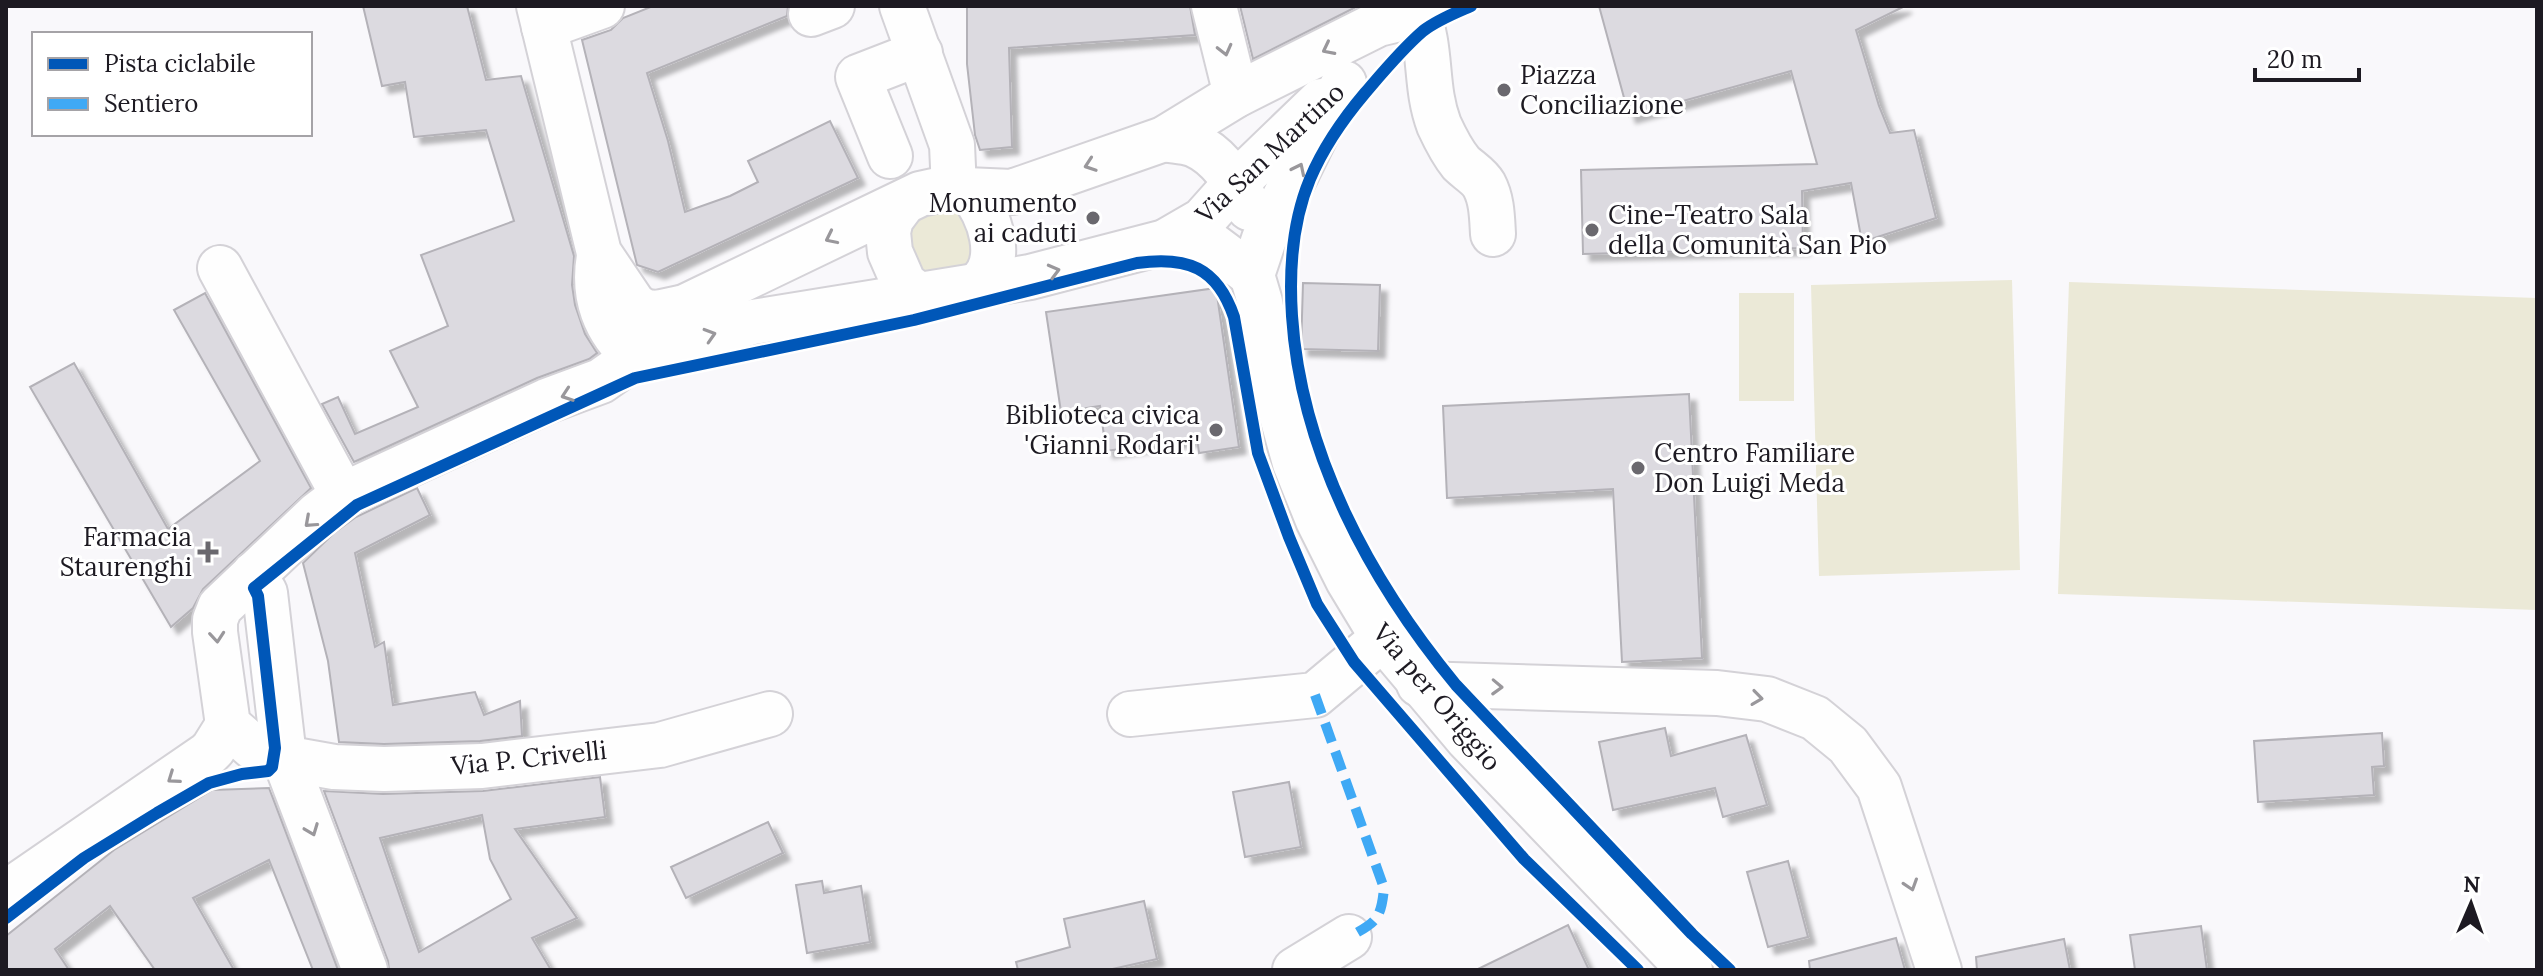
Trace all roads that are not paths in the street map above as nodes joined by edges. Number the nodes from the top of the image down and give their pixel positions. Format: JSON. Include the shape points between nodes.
{"nodes":[{"id":1,"x":602,"y":6,"type":"edge"},
{"id":2,"x":902,"y":6,"type":"edge"},
{"id":3,"x":1214,"y":6,"type":"edge"},
{"id":4,"x":1413,"y":11,"type":"edge"},
{"id":5,"x":542,"y":17,"type":"edge"},
{"id":6,"x":920,"y":53,"type":"junction"},
{"id":7,"x":1344,"y":83,"type":"junction"},
{"id":8,"x":1236,"y":95,"type":"junction"},
{"id":9,"x":1164,"y":139,"type":"junction"},
{"id":10,"x":890,"y":156,"type":"dead end"},
{"id":11,"x":1236,"y":183,"type":"junction"},
{"id":12,"x":961,"y":190,"type":"junction"},
{"id":13,"x":903,"y":203,"type":"junction"},
{"id":14,"x":1493,"y":234,"type":"dead end"},
{"id":15,"x":1165,"y":242,"type":"junction"},
{"id":16,"x":599,"y":253,"type":"junction"},
{"id":17,"x":1258,"y":257,"type":"junction"},
{"id":18,"x":220,"y":268,"type":"dead end"},
{"id":19,"x":977,"y":285,"type":"junction"},
{"id":20,"x":919,"y":295,"type":"junction"},
{"id":21,"x":685,"y":307,"type":"junction"},
{"id":22,"x":635,"y":357,"type":"junction"},
{"id":23,"x":343,"y":495,"type":"junction"},
{"id":24,"x":254,"y":574,"type":"junction"},
{"id":25,"x":1383,"y":638,"type":"junction"},
{"id":26,"x":1419,"y":684,"type":"junction"},
{"id":27,"x":770,"y":714,"type":"dead end"},
{"id":28,"x":1130,"y":714,"type":"dead end"},
{"id":29,"x":228,"y":725,"type":"junction"},
{"id":30,"x":284,"y":757,"type":"junction"},
{"id":31,"x":6,"y":893,"type":"edge"},
{"id":32,"x":1349,"y":937,"type":"dead end"},
{"id":33,"x":365,"y":970,"type":"edge"},
{"id":34,"x":1295,"y":970,"type":"edge"},
{"id":35,"x":1690,"y":970,"type":"edge"},
{"id":36,"x":1939,"y":970,"type":"edge"}],
"edges":[{"from":1,"to":5,"type":"street"},
{"from":2,"to":6,"type":"street"},
{"from":3,"to":8,"type":"street","one_way":true},
{"from":4,"to":7,"type":"street","name":"Via San Martino"},
{"from":4,"to":8,"type":"street","name":"Via San Martino","one_way":true},
{"from":4,"to":14,"type":"street","via":[[1425,30],[1429,91],[1439,124],[1449,146],[1483,183]]},
{"from":5,"to":16,"type":"street"},
{"from":6,"to":10,"type":"street","via":[[858,77]]},
{"from":6,"to":12,"type":"street","via":[[952,145]]},
{"from":7,"to":11,"type":"street","name":"Via San Martino"},
{"from":17,"to":7,"type":"street","one_way":true},
{"from":8,"to":9,"type":"street","name":"Via San Martino"},
{"from":9,"to":11,"type":"street","name":"Via per Origgio","via":[[1195,145]]},
{"from":9,"to":12,"type":"street","name":"Via San Martino","one_way":true,"via":[[1012,192]]},
{"from":11,"to":15,"type":"street","name":"Via San Martino","via":[[1203,220]]},
{"from":11,"to":17,"type":"street","name":"Via per Origgio"},
{"from":12,"to":13,"type":"street","name":"Via San Martino","via":[[920,194]]},
{"from":12,"to":19,"type":"street","via":[[984,210],[993,249],[990,272]]},
{"from":13,"to":20,"type":"street","via":[[891,219],[890,252],[904,284]]},
{"from":13,"to":21,"type":"street","name":"Via San Martino","one_way":true},
{"from":15,"to":17,"type":"street","via":[[1197,241]]},
{"from":19,"to":15,"type":"street","name":"Via San Martino","one_way":true,"via":[[1030,277]]},
{"from":16,"to":21,"type":"street","name":"Via San Martino","via":[[634,305],[645,312]]},
{"from":16,"to":22,"type":"street","via":[[597,288],[605,320]]},
{"from":17,"to":25,"type":"street","name":"Via per Origgio","via":[[1260,302],[1295,463],[1348,580]]},
{"from":18,"to":23,"type":"street"},
{"from":19,"to":20,"type":"street","name":"Via San Martino"},
{"from":22,"to":20,"type":"street","name":"Via San Martino","one_way":true,"via":[[753,322]]},
{"from":21,"to":22,"type":"street","name":"Via San Martino"},
{"from":22,"to":23,"type":"street","name":"Via San Martino","one_way":true,"via":[[601,381]]},
{"from":23,"to":24,"type":"street","name":"Via San Martino","one_way":true},
{"from":24,"to":29,"type":"street","name":"Via San Martino","one_way":true,"via":[[220,607],[215,620]]},
{"from":24,"to":30,"type":"street","via":[[265,593]]},
{"from":25,"to":26,"type":"street","name":"Via per Origgio"},
{"from":25,"to":28,"type":"street","via":[[1315,695]]},
{"from":26,"to":35,"type":"street","name":"Via per Origgio"},
{"from":26,"to":36,"type":"street","one_way":true,"via":[[1717,693],[1767,699],[1815,718],[1848,745],[1879,787]]},
{"from":27,"to":30,"type":"street","name":"Via P. Crivelli","via":[[660,745],[482,766],[334,767]]},
{"from":29,"to":30,"type":"street","name":"Via P. Crivelli","via":[[262,753]]},
{"from":29,"to":31,"type":"street","one_way":true,"via":[[208,754]]},
{"from":30,"to":33,"type":"street","one_way":true},
{"from":32,"to":34,"type":"street"}]}
